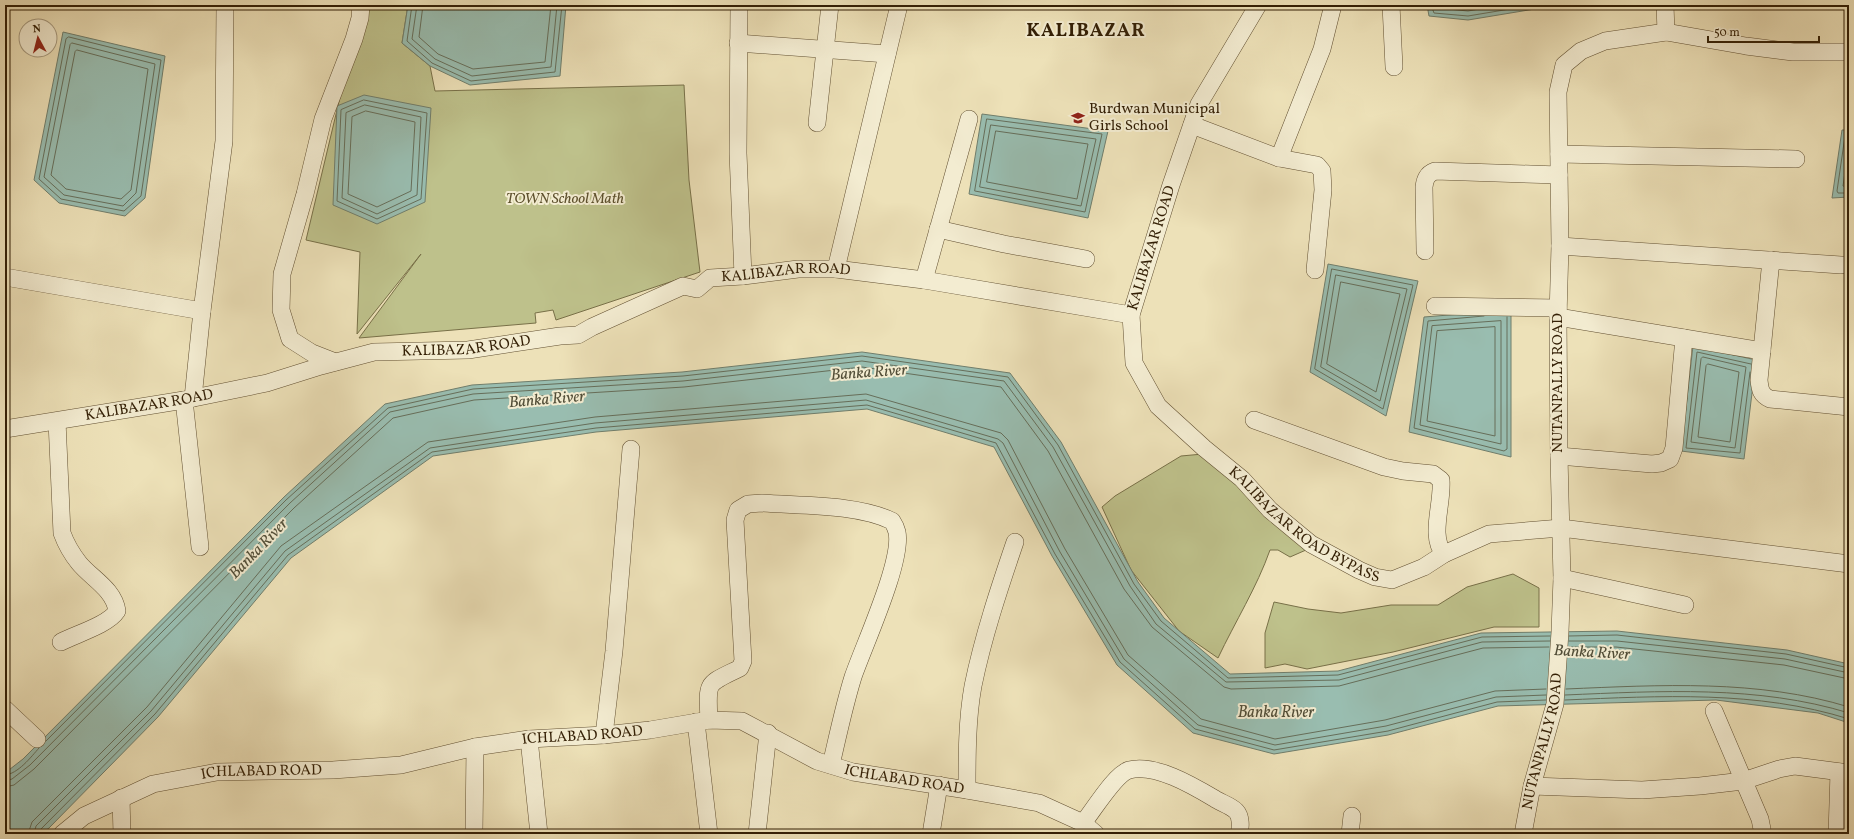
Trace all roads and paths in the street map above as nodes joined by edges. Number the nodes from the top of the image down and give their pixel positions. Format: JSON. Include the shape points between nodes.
{"nodes":[{"id":1,"x":225,"y":5,"type":"edge"},
{"id":2,"x":360,"y":5,"type":"edge"},
{"id":3,"x":739,"y":5,"type":"edge"},
{"id":4,"x":830,"y":5,"type":"edge"},
{"id":5,"x":899,"y":5,"type":"edge"},
{"id":6,"x":1258,"y":5,"type":"edge"},
{"id":7,"x":1333,"y":5,"type":"edge"},
{"id":8,"x":1391,"y":5,"type":"edge"},
{"id":9,"x":1664,"y":5,"type":"edge"},
{"id":10,"x":1666,"y":32,"type":"junction"},
{"id":11,"x":738,"y":43,"type":"junction"},
{"id":12,"x":826,"y":49,"type":"junction"},
{"id":13,"x":1849,"y":52,"type":"edge"},
{"id":14,"x":887,"y":54,"type":"junction"},
{"id":15,"x":1394,"y":67,"type":"dead end"},
{"id":16,"x":969,"y":119,"type":"dead end"},
{"id":17,"x":817,"y":123,"type":"dead end"},
{"id":18,"x":1192,"y":125,"type":"junction"},
{"id":19,"x":1559,"y":154,"type":"junction"},
{"id":20,"x":1279,"y":158,"type":"junction"},
{"id":21,"x":1796,"y":159,"type":"dead end"},
{"id":22,"x":1559,"y":175,"type":"junction"},
{"id":23,"x":938,"y":229,"type":"junction"},
{"id":24,"x":1560,"y":246,"type":"junction"},
{"id":25,"x":1425,"y":251,"type":"dead end"},
{"id":26,"x":1086,"y":258,"type":"dead end"},
{"id":27,"x":1771,"y":260,"type":"junction"},
{"id":28,"x":1841,"y":264,"type":"dead end"},
{"id":29,"x":836,"y":269,"type":"junction"},
{"id":30,"x":1315,"y":270,"type":"dead end"},
{"id":31,"x":743,"y":276,"type":"junction"},
{"id":32,"x":5,"y":277,"type":"edge"},
{"id":33,"x":924,"y":280,"type":"junction"},
{"id":34,"x":1435,"y":306,"type":"dead end"},
{"id":35,"x":202,"y":310,"type":"junction"},
{"id":36,"x":1558,"y":313,"type":"junction"},
{"id":37,"x":1131,"y":315,"type":"junction"},
{"id":38,"x":1684,"y":338,"type":"junction"},
{"id":39,"x":1762,"y":351,"type":"junction"},
{"id":40,"x":335,"y":362,"type":"junction"},
{"id":41,"x":189,"y":399,"type":"junction"},
{"id":42,"x":1849,"y":407,"type":"edge"},
{"id":43,"x":1254,"y":420,"type":"dead end"},
{"id":44,"x":57,"y":421,"type":"junction"},
{"id":45,"x":5,"y":429,"type":"edge"},
{"id":46,"x":631,"y":449,"type":"dead end"},
{"id":47,"x":1559,"y":456,"type":"junction"},
{"id":48,"x":1561,"y":528,"type":"junction"},
{"id":49,"x":1015,"y":542,"type":"dead end"},
{"id":50,"x":200,"y":547,"type":"dead end"},
{"id":51,"x":1444,"y":554,"type":"junction"},
{"id":52,"x":1849,"y":564,"type":"edge"},
{"id":53,"x":1562,"y":578,"type":"junction"},
{"id":54,"x":1685,"y":605,"type":"dead end"},
{"id":55,"x":61,"y":642,"type":"dead end"},
{"id":56,"x":5,"y":709,"type":"edge"},
{"id":57,"x":1714,"y":710,"type":"dead end"},
{"id":58,"x":702,"y":721,"type":"junction"},
{"id":59,"x":768,"y":733,"type":"junction"},
{"id":60,"x":604,"y":736,"type":"junction"},
{"id":61,"x":37,"y":739,"type":"dead end"},
{"id":62,"x":529,"y":739,"type":"junction"},
{"id":63,"x":475,"y":747,"type":"junction"},
{"id":64,"x":831,"y":766,"type":"junction"},
{"id":65,"x":1844,"y":773,"type":"edge"},
{"id":66,"x":1743,"y":781,"type":"junction"},
{"id":67,"x":939,"y":785,"type":"junction"},
{"id":68,"x":1532,"y":786,"type":"junction"},
{"id":69,"x":967,"y":790,"type":"junction"},
{"id":70,"x":121,"y":798,"type":"junction"},
{"id":71,"x":1352,"y":816,"type":"dead end"},
{"id":72,"x":1090,"y":829,"type":"edge"},
{"id":73,"x":62,"y":834,"type":"edge"},
{"id":74,"x":122,"y":834,"type":"edge"},
{"id":75,"x":474,"y":834,"type":"edge"},
{"id":76,"x":539,"y":834,"type":"edge"},
{"id":77,"x":709,"y":834,"type":"edge"},
{"id":78,"x":757,"y":834,"type":"edge"},
{"id":79,"x":931,"y":834,"type":"edge"},
{"id":80,"x":1239,"y":834,"type":"edge"},
{"id":81,"x":1350,"y":834,"type":"edge"},
{"id":82,"x":1523,"y":834,"type":"edge"},
{"id":83,"x":1763,"y":834,"type":"edge"},
{"id":84,"x":1836,"y":834,"type":"edge"}],
"edges":[{"from":1,"to":35,"type":"street","via":[[224,141]]},
{"from":2,"to":40,"type":"street","via":[[360,18],[354,39],[323,119],[282,274],[280,310],[290,339],[312,353]]},
{"from":3,"to":11,"type":"street"},
{"from":4,"to":12,"type":"street"},
{"from":5,"to":14,"type":"street"},
{"from":6,"to":18,"type":"street","name":"KALIBAZAR ROAD","via":[[1199,104]]},
{"from":7,"to":20,"type":"street","via":[[1322,49]]},
{"from":8,"to":15,"type":"street"},
{"from":9,"to":10,"type":"street"},
{"from":10,"to":13,"type":"street","name":"NUTANPALLY ROAD","via":[[1793,52]]},
{"from":10,"to":19,"type":"street","name":"NUTANPALLY ROAD","via":[[1605,41],[1581,51],[1564,65],[1558,92]]},
{"from":11,"to":12,"type":"street"},
{"from":11,"to":31,"type":"street","via":[[738,153]]},
{"from":12,"to":14,"type":"street"},
{"from":12,"to":17,"type":"street"},
{"from":14,"to":29,"type":"street"},
{"from":16,"to":23,"type":"street"},
{"from":18,"to":20,"type":"street"},
{"from":18,"to":37,"type":"street","name":"KALIBAZAR ROAD"},
{"from":19,"to":21,"type":"street"},
{"from":19,"to":22,"type":"street","name":"NUTANPALLY ROAD"},
{"from":20,"to":30,"type":"street","via":[[1317,165],[1322,171],[1323,190]]},
{"from":22,"to":24,"type":"street","name":"NUTANPALLY ROAD"},
{"from":22,"to":25,"type":"street","via":[[1435,171],[1429,173],[1424,187]]},
{"from":23,"to":26,"type":"street","via":[[1004,244]]},
{"from":23,"to":33,"type":"street"},
{"from":24,"to":27,"type":"street"},
{"from":24,"to":36,"type":"street","name":"NUTANPALLY ROAD"},
{"from":27,"to":28,"type":"street"},
{"from":27,"to":39,"type":"street"},
{"from":29,"to":31,"type":"street","name":"KALIBAZAR ROAD","via":[[798,269]]},
{"from":29,"to":33,"type":"street","name":"KALIBAZAR ROAD"},
{"from":31,"to":40,"type":"street","name":"KALIBAZAR ROAD","via":[[710,278],[697,289],[683,286],[578,335],[468,350],[374,352]]},
{"from":32,"to":35,"type":"street"},
{"from":33,"to":37,"type":"street","name":"KALIBAZAR ROAD"},
{"from":34,"to":36,"type":"street"},
{"from":35,"to":41,"type":"street"},
{"from":36,"to":38,"type":"street"},
{"from":36,"to":47,"type":"street","name":"NUTANPALLY ROAD"},
{"from":37,"to":51,"type":"street","name":"KALIBAZAR ROAD BYPASS","via":[[1134,363],[1158,406],[1242,479],[1270,510],[1311,544],[1374,577],[1392,580],[1424,567]]},
{"from":38,"to":39,"type":"street"},
{"from":38,"to":47,"type":"street","via":[[1674,448],[1670,459],[1652,464]]},
{"from":39,"to":42,"type":"street","via":[[1759,380],[1760,390],[1764,396],[1770,399]]},
{"from":40,"to":41,"type":"street","name":"KALIBAZAR ROAD","via":[[267,383]]},
{"from":41,"to":44,"type":"street","name":"KALIBAZAR ROAD"},
{"from":41,"to":50,"type":"street"},
{"from":43,"to":51,"type":"street","via":[[1384,467],[1433,474],[1441,480],[1437,542]]},
{"from":44,"to":45,"type":"street","name":"KALIBAZAR ROAD"},
{"from":44,"to":55,"type":"street","via":[[62,533],[79,564],[99,582],[114,601],[117,611],[102,624]]},
{"from":46,"to":60,"type":"street"},
{"from":47,"to":48,"type":"street","name":"NUTANPALLY ROAD"},
{"from":48,"to":51,"type":"street","name":"KALIBAZAR ROAD BYPASS","via":[[1489,534]]},
{"from":48,"to":52,"type":"street","name":"KALIBAZAR ROAD BYPASS"},
{"from":48,"to":53,"type":"street","name":"NUTANPALLY ROAD"},
{"from":49,"to":69,"type":"street","via":[[994,603],[973,687]]},
{"from":53,"to":54,"type":"street"},
{"from":53,"to":68,"type":"street","name":"NUTANPALLY ROAD","via":[[1555,704]]},
{"from":56,"to":61,"type":"street"},
{"from":57,"to":66,"type":"street"},
{"from":58,"to":59,"type":"street","name":"ICHLABAD ROAD","via":[[742,721]]},
{"from":58,"to":60,"type":"street","name":"ICHLABAD ROAD"},
{"from":58,"to":64,"type":"street","via":[[710,683],[740,668],[744,661],[735,520],[738,510],[748,504],[762,503],[853,510],[880,515],[892,521],[897,532],[893,569],[854,676]]},
{"from":58,"to":77,"type":"street"},
{"from":59,"to":64,"type":"street","name":"ICHLABAD ROAD","via":[[817,761]]},
{"from":59,"to":78,"type":"street"},
{"from":60,"to":62,"type":"street","name":"ICHLABAD ROAD"},
{"from":62,"to":63,"type":"street","name":"ICHLABAD ROAD"},
{"from":62,"to":76,"type":"street"},
{"from":63,"to":70,"type":"street","name":"ICHLABAD ROAD","via":[[401,765],[333,770],[217,772],[154,784]]},
{"from":63,"to":75,"type":"street"},
{"from":64,"to":67,"type":"street","name":"ICHLABAD ROAD","via":[[853,772]]},
{"from":65,"to":66,"type":"street","via":[[1795,766]]},
{"from":65,"to":84,"type":"street"},
{"from":66,"to":68,"type":"street","via":[[1642,790]]},
{"from":66,"to":83,"type":"street","via":[[1760,819]]},
{"from":67,"to":69,"type":"street","name":"ICHLABAD ROAD"},
{"from":67,"to":79,"type":"street"},
{"from":68,"to":82,"type":"street","name":"NUTANPALLY ROAD"},
{"from":69,"to":72,"type":"street","name":"ICHLABAD ROAD","via":[[1039,803]]},
{"from":70,"to":73,"type":"street","name":"ICHLABAD ROAD","via":[[84,816]]},
{"from":70,"to":74,"type":"street"},
{"from":71,"to":81,"type":"street"},
{"from":72,"to":80,"type":"street","via":[[1120,776],[1128,770],[1143,769],[1165,774],[1190,785],[1236,811],[1240,820]]}]}
